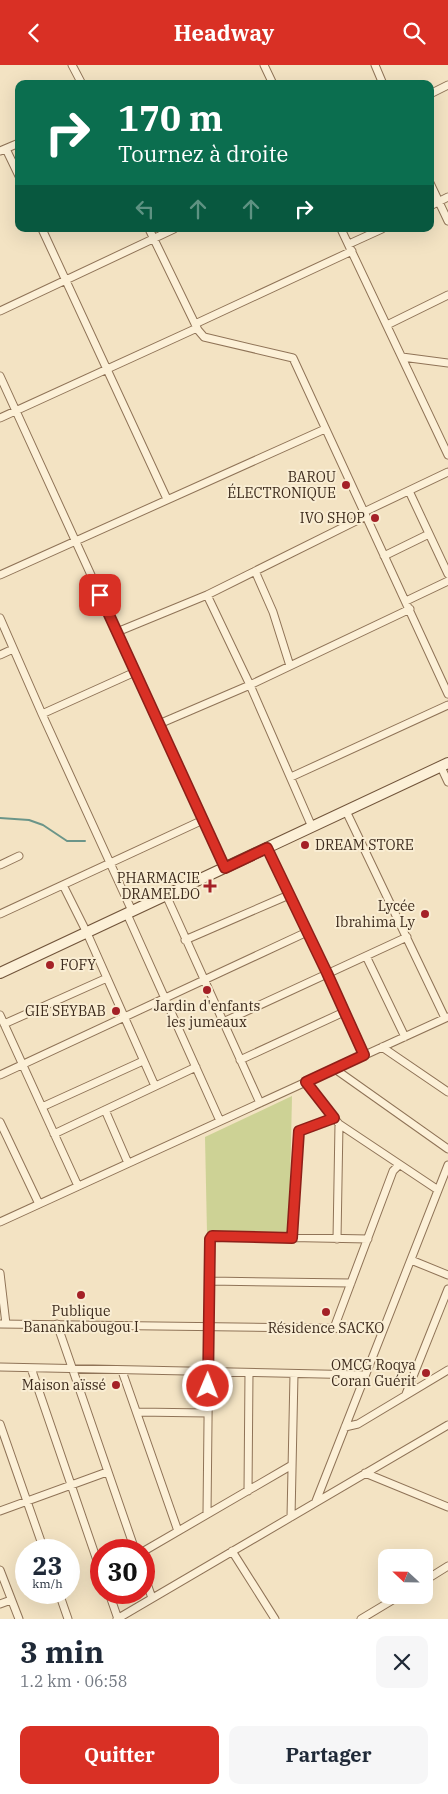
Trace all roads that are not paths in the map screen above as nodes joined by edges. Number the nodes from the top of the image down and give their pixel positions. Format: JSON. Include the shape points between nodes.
{"nodes":[{"id":1,"x":72,"y":65,"type":"edge"},
{"id":2,"x":264,"y":65,"type":"edge"},
{"id":3,"x":374,"y":65,"type":"edge"},
{"id":4,"x":80,"y":80,"type":"edge"},
{"id":5,"x":271,"y":80,"type":"edge"},
{"id":6,"x":381,"y":80,"type":"edge"},
{"id":7,"x":448,"y":85,"type":"edge"},
{"id":8,"x":434,"y":92,"type":"edge"},
{"id":9,"x":15,"y":145,"type":"edge"},
{"id":10,"x":3,"y":150,"type":"edge"},
{"id":11,"x":15,"y":170,"type":"edge"},
{"id":12,"x":434,"y":191,"type":"edge"},
{"id":13,"x":448,"y":197,"type":"edge"},
{"id":14,"x":439,"y":201,"type":"junction"},
{"id":15,"x":434,"y":204,"type":"edge"},
{"id":16,"x":448,"y":221,"type":"edge"},
{"id":17,"x":43,"y":232,"type":"edge"},
{"id":18,"x":151,"y":232,"type":"edge"},
{"id":19,"x":167,"y":232,"type":"edge"},
{"id":20,"x":343,"y":232,"type":"edge"},
{"id":21,"x":377,"y":232,"type":"edge"},
{"id":22,"x":154,"y":238,"type":"junction"},
{"id":23,"x":350,"y":247,"type":"junction"},
{"id":24,"x":65,"y":280,"type":"junction"},
{"id":25,"x":448,"y":295,"type":"edge"},
{"id":26,"x":0,"y":311,"type":"edge"},
{"id":27,"x":387,"y":325,"type":"junction"},
{"id":28,"x":196,"y":326,"type":"junction"},
{"id":29,"x":402,"y":357,"type":"junction"},
{"id":30,"x":448,"y":363,"type":"edge"},
{"id":31,"x":106,"y":369,"type":"junction"},
{"id":32,"x":0,"y":376,"type":"edge"},
{"id":33,"x":16,"y":411,"type":"junction"},
{"id":34,"x":0,"y":418,"type":"edge"},
{"id":35,"x":325,"y":429,"type":"junction"},
{"id":36,"x":448,"y":455,"type":"edge"},
{"id":37,"x":448,"y":472,"type":"edge"},
{"id":38,"x":409,"y":491,"type":"junction"},
{"id":39,"x":167,"y":499,"type":"junction"},
{"id":40,"x":365,"y":514,"type":"junction"},
{"id":41,"x":429,"y":534,"type":"junction"},
{"id":42,"x":75,"y":541,"type":"junction"},
{"id":43,"x":384,"y":555,"type":"junction"},
{"id":44,"x":255,"y":571,"type":"junction"},
{"id":45,"x":448,"y":574,"type":"edge"},
{"id":46,"x":0,"y":575,"type":"edge"},
{"id":47,"x":448,"y":581,"type":"edge"},
{"id":48,"x":207,"y":595,"type":"junction"},
{"id":49,"x":406,"y":601,"type":"junction"},
{"id":50,"x":410,"y":609,"type":"junction"},
{"id":51,"x":0,"y":618,"type":"edge"},
{"id":52,"x":117,"y":632,"type":"junction"},
{"id":53,"x":13,"y":649,"type":"junction"},
{"id":54,"x":0,"y":655,"type":"edge"},
{"id":55,"x":290,"y":666,"type":"junction"},
{"id":56,"x":135,"y":672,"type":"junction"},
{"id":57,"x":250,"y":685,"type":"junction"},
{"id":58,"x":448,"y":692,"type":"edge"},
{"id":59,"x":448,"y":705,"type":"edge"},
{"id":60,"x":42,"y":714,"type":"junction"},
{"id":61,"x":159,"y":724,"type":"junction"},
{"id":62,"x":444,"y":765,"type":"edge"},
{"id":63,"x":291,"y":777,"type":"junction"},
{"id":64,"x":448,"y":782,"type":"edge"},
{"id":65,"x":346,"y":811,"type":"junction"},
{"id":66,"x":203,"y":820,"type":"junction"},
{"id":67,"x":312,"y":827,"type":"junction"},
{"id":68,"x":267,"y":848,"type":"junction"},
{"id":69,"x":18,"y":856,"type":"dead end"},
{"id":70,"x":110,"y":863,"type":"junction"},
{"id":71,"x":0,"y":865,"type":"edge"},
{"id":72,"x":225,"y":868,"type":"junction"},
{"id":73,"x":63,"y":885,"type":"junction"},
{"id":74,"x":166,"y":895,"type":"junction"},
{"id":75,"x":289,"y":895,"type":"junction"},
{"id":76,"x":129,"y":912,"type":"junction"},
{"id":77,"x":0,"y":914,"type":"edge"},
{"id":78,"x":307,"y":932,"type":"junction"},
{"id":79,"x":87,"y":933,"type":"junction"},
{"id":80,"x":407,"y":937,"type":"junction"},
{"id":81,"x":185,"y":940,"type":"junction"},
{"id":82,"x":366,"y":956,"type":"junction"},
{"id":83,"x":0,"y":973,"type":"edge"},
{"id":84,"x":327,"y":973,"type":"junction"},
{"id":85,"x":107,"y":978,"type":"junction"},
{"id":86,"x":204,"y":981,"type":"junction"},
{"id":87,"x":165,"y":999,"type":"junction"},
{"id":88,"x":344,"y":1012,"type":"junction"},
{"id":89,"x":0,"y":1015,"type":"edge"},
{"id":90,"x":124,"y":1018,"type":"junction"},
{"id":91,"x":447,"y":1018,"type":"edge"},
{"id":92,"x":223,"y":1022,"type":"junction"},
{"id":93,"x":4,"y":1024,"type":"junction"},
{"id":94,"x":405,"y":1037,"type":"junction"},
{"id":95,"x":382,"y":1047,"type":"junction"},
{"id":96,"x":364,"y":1055,"type":"junction"},
{"id":97,"x":240,"y":1060,"type":"junction"},
{"id":98,"x":143,"y":1061,"type":"junction"},
{"id":99,"x":22,"y":1065,"type":"junction"},
{"id":100,"x":196,"y":1067,"type":"junction"},
{"id":101,"x":335,"y":1069,"type":"junction"},
{"id":102,"x":0,"y":1075,"type":"edge"},
{"id":103,"x":306,"y":1082,"type":"junction"},
{"id":104,"x":155,"y":1087,"type":"junction"},
{"id":105,"x":448,"y":1091,"type":"edge"},
{"id":106,"x":260,"y":1103,"type":"junction"},
{"id":107,"x":42,"y":1107,"type":"junction"},
{"id":108,"x":105,"y":1110,"type":"junction"},
{"id":109,"x":220,"y":1121,"type":"junction"},
{"id":110,"x":337,"y":1121,"type":"junction"},
{"id":111,"x":0,"y":1122,"type":"edge"},
{"id":112,"x":54,"y":1133,"type":"junction"},
{"id":113,"x":448,"y":1149,"type":"edge"},
{"id":114,"x":128,"y":1163,"type":"junction"},
{"id":115,"x":399,"y":1165,"type":"junction"},
{"id":116,"x":448,"y":1165,"type":"edge"},
{"id":117,"x":446,"y":1179,"type":"edge"},
{"id":118,"x":78,"y":1186,"type":"junction"},
{"id":119,"x":438,"y":1190,"type":"junction"},
{"id":120,"x":39,"y":1204,"type":"junction"},
{"id":121,"x":0,"y":1222,"type":"edge"},
{"id":122,"x":292,"y":1238,"type":"junction"},
{"id":123,"x":337,"y":1239,"type":"junction"},
{"id":124,"x":368,"y":1239,"type":"junction"},
{"id":125,"x":411,"y":1260,"type":"junction"},
{"id":126,"x":0,"y":1273,"type":"edge"},
{"id":127,"x":448,"y":1275,"type":"edge"},
{"id":128,"x":209,"y":1281,"type":"junction"},
{"id":129,"x":351,"y":1283,"type":"junction"},
{"id":130,"x":448,"y":1289,"type":"edge"},
{"id":131,"x":3,"y":1324,"type":"edge"},
{"id":132,"x":57,"y":1324,"type":"junction"},
{"id":133,"x":208,"y":1327,"type":"junction"},
{"id":134,"x":334,"y":1328,"type":"junction"},
{"id":135,"x":383,"y":1329,"type":"junction"},
{"id":136,"x":0,"y":1367,"type":"edge"},
{"id":137,"x":31,"y":1368,"type":"junction"},
{"id":138,"x":71,"y":1369,"type":"junction"},
{"id":139,"x":122,"y":1371,"type":"junction"},
{"id":140,"x":448,"y":1371,"type":"edge"},
{"id":141,"x":208,"y":1373,"type":"junction"},
{"id":142,"x":249,"y":1373,"type":"junction"},
{"id":143,"x":294,"y":1374,"type":"junction"},
{"id":144,"x":365,"y":1375,"type":"junction"},
{"id":145,"x":406,"y":1395,"type":"junction"},
{"id":146,"x":137,"y":1413,"type":"junction"},
{"id":147,"x":208,"y":1413,"type":"junction"},
{"id":148,"x":0,"y":1424,"type":"edge"},
{"id":149,"x":448,"y":1425,"type":"edge"},
{"id":150,"x":345,"y":1427,"type":"junction"},
{"id":151,"x":292,"y":1465,"type":"junction"},
{"id":152,"x":107,"y":1472,"type":"junction"},
{"id":153,"x":366,"y":1473,"type":"junction"},
{"id":154,"x":70,"y":1485,"type":"junction"},
{"id":155,"x":248,"y":1491,"type":"junction"},
{"id":156,"x":27,"y":1502,"type":"junction"},
{"id":157,"x":316,"y":1502,"type":"junction"},
{"id":158,"x":448,"y":1507,"type":"edge"},
{"id":159,"x":0,"y":1511,"type":"edge"},
{"id":160,"x":207,"y":1514,"type":"junction"},
{"id":161,"x":291,"y":1517,"type":"junction"},
{"id":162,"x":178,"y":1531,"type":"junction"},
{"id":163,"x":40,"y":1539,"type":"edge"},
{"id":164,"x":131,"y":1539,"type":"edge"},
{"id":165,"x":90,"y":1541,"type":"edge"},
{"id":166,"x":155,"y":1545,"type":"edge"},
{"id":167,"x":232,"y":1551,"type":"junction"},
{"id":168,"x":448,"y":1566,"type":"edge"},
{"id":169,"x":0,"y":1570,"type":"edge"},
{"id":170,"x":433,"y":1575,"type":"edge"},
{"id":171,"x":155,"y":1596,"type":"edge"},
{"id":172,"x":11,"y":1600,"type":"junction"},
{"id":173,"x":0,"y":1604,"type":"edge"},
{"id":174,"x":63,"y":1604,"type":"edge"},
{"id":175,"x":113,"y":1604,"type":"edge"},
{"id":176,"x":142,"y":1604,"type":"edge"},
{"id":177,"x":386,"y":1604,"type":"edge"},
{"id":178,"x":19,"y":1619,"type":"edge"},
{"id":179,"x":68,"y":1619,"type":"edge"},
{"id":180,"x":118,"y":1619,"type":"edge"},
{"id":181,"x":274,"y":1619,"type":"edge"},
{"id":182,"x":361,"y":1619,"type":"edge"}],
"edges":[{"from":1,"to":4,"type":"street"},
{"from":2,"to":5,"type":"street"},
{"from":3,"to":6,"type":"street"},
{"from":7,"to":8,"type":"street"},
{"from":9,"to":10,"type":"street"},
{"from":10,"to":11,"type":"street"},
{"from":12,"to":14,"type":"street"},
{"from":13,"to":14,"type":"street"},
{"from":14,"to":15,"type":"street"},
{"from":14,"to":16,"type":"street"},
{"from":17,"to":24,"type":"street"},
{"from":18,"to":22,"type":"street"},
{"from":19,"to":22,"type":"street"},
{"from":20,"to":23,"type":"street"},
{"from":21,"to":23,"type":"street"},
{"from":22,"to":24,"type":"street"},
{"from":22,"to":28,"type":"street"},
{"from":23,"to":27,"type":"street"},
{"from":23,"to":28,"type":"street"},
{"from":24,"to":26,"type":"street"},
{"from":24,"to":31,"type":"street"},
{"from":25,"to":27,"type":"street"},
{"from":27,"to":29,"type":"street"},
{"from":28,"to":31,"type":"street"},
{"from":28,"to":35,"type":"street","via":[[204,337],[293,358]]},
{"from":29,"to":30,"type":"street"},
{"from":29,"to":36,"type":"street"},
{"from":31,"to":33,"type":"street"},
{"from":31,"to":39,"type":"street"},
{"from":32,"to":33,"type":"street"},
{"from":33,"to":34,"type":"street"},
{"from":33,"to":42,"type":"street"},
{"from":35,"to":39,"type":"street"},
{"from":35,"to":40,"type":"street"},
{"from":37,"to":38,"type":"street"},
{"from":38,"to":40,"type":"street"},
{"from":38,"to":41,"type":"street"},
{"from":39,"to":42,"type":"street"},
{"from":40,"to":43,"type":"street"},
{"from":40,"to":44,"type":"street"},
{"from":41,"to":43,"type":"street"},
{"from":41,"to":45,"type":"street"},
{"from":42,"to":46,"type":"street"},
{"from":42,"to":52,"type":"street"},
{"from":43,"to":49,"type":"street"},
{"from":44,"to":48,"type":"street"},
{"from":44,"to":55,"type":"street","via":[[273,612]]},
{"from":47,"to":49,"type":"street"},
{"from":48,"to":52,"type":"street"},
{"from":48,"to":57,"type":"street"},
{"from":49,"to":50,"type":"street"},
{"from":50,"to":55,"type":"street"},
{"from":50,"to":58,"type":"street"},
{"from":51,"to":53,"type":"street"},
{"from":52,"to":56,"type":"street"},
{"from":53,"to":54,"type":"street"},
{"from":53,"to":60,"type":"street"},
{"from":55,"to":57,"type":"street"},
{"from":56,"to":60,"type":"street"},
{"from":56,"to":61,"type":"street"},
{"from":57,"to":61,"type":"street"},
{"from":57,"to":63,"type":"street"},
{"from":59,"to":63,"type":"street"},
{"from":60,"to":70,"type":"street"},
{"from":61,"to":66,"type":"street"},
{"from":62,"to":64,"type":"street"},
{"from":62,"to":65,"type":"main road"},
{"from":63,"to":67,"type":"street"},
{"from":65,"to":67,"type":"main road"},
{"from":65,"to":80,"type":"street"},
{"from":66,"to":70,"type":"street"},
{"from":66,"to":72,"type":"street"},
{"from":67,"to":68,"type":"main road"},
{"from":68,"to":72,"type":"main road"},
{"from":68,"to":75,"type":"street"},
{"from":69,"to":71,"type":"street"},
{"from":70,"to":73,"type":"street"},
{"from":70,"to":76,"type":"street"},
{"from":72,"to":74,"type":"main road"},
{"from":73,"to":77,"type":"street"},
{"from":73,"to":79,"type":"street"},
{"from":74,"to":76,"type":"main road"},
{"from":74,"to":81,"type":"street"},
{"from":75,"to":78,"type":"street"},
{"from":75,"to":81,"type":"street"},
{"from":76,"to":79,"type":"main road"},
{"from":76,"to":87,"type":"street"},
{"from":78,"to":84,"type":"street"},
{"from":78,"to":86,"type":"street"},
{"from":79,"to":83,"type":"main road"},
{"from":79,"to":85,"type":"street"},
{"from":80,"to":82,"type":"street"},
{"from":80,"to":91,"type":"street"},
{"from":81,"to":86,"type":"street"},
{"from":82,"to":84,"type":"street"},
{"from":82,"to":94,"type":"street"},
{"from":84,"to":88,"type":"street"},
{"from":84,"to":92,"type":"street"},
{"from":85,"to":90,"type":"street"},
{"from":85,"to":93,"type":"street"},
{"from":86,"to":87,"type":"street"},
{"from":86,"to":92,"type":"street"},
{"from":87,"to":90,"type":"street"},
{"from":87,"to":100,"type":"street"},
{"from":88,"to":96,"type":"street"},
{"from":88,"to":97,"type":"street"},
{"from":89,"to":93,"type":"street"},
{"from":90,"to":98,"type":"street"},
{"from":90,"to":99,"type":"street"},
{"from":91,"to":94,"type":"street"},
{"from":92,"to":97,"type":"street"},
{"from":93,"to":99,"type":"street"},
{"from":94,"to":95,"type":"street"},
{"from":95,"to":96,"type":"street"},
{"from":95,"to":105,"type":"street"},
{"from":96,"to":101,"type":"street"},
{"from":97,"to":106,"type":"street"},
{"from":98,"to":104,"type":"street"},
{"from":98,"to":107,"type":"street"},
{"from":99,"to":102,"type":"street"},
{"from":99,"to":107,"type":"street"},
{"from":100,"to":104,"type":"street"},
{"from":100,"to":109,"type":"street"},
{"from":101,"to":103,"type":"street"},
{"from":101,"to":113,"type":"street"},
{"from":103,"to":106,"type":"street"},
{"from":103,"to":110,"type":"street"},
{"from":104,"to":108,"type":"street"},
{"from":106,"to":109,"type":"street"},
{"from":107,"to":112,"type":"street"},
{"from":108,"to":112,"type":"street"},
{"from":108,"to":114,"type":"street"},
{"from":109,"to":114,"type":"street"},
{"from":110,"to":115,"type":"street"},
{"from":110,"to":122,"type":"street","via":[[299,1131]]},
{"from":110,"to":123,"type":"street"},
{"from":111,"to":120,"type":"street"},
{"from":112,"to":118,"type":"street"},
{"from":114,"to":118,"type":"street"},
{"from":115,"to":119,"type":"street"},
{"from":115,"to":124,"type":"street"},
{"from":116,"to":117,"type":"street"},
{"from":117,"to":119,"type":"street"},
{"from":118,"to":120,"type":"street"},
{"from":119,"to":125,"type":"street"},
{"from":120,"to":121,"type":"street"},
{"from":122,"to":123,"type":"street"},
{"from":122,"to":128,"type":"street","via":[[212,1236],[209,1242]]},
{"from":123,"to":124,"type":"street"},
{"from":124,"to":129,"type":"street"},
{"from":125,"to":127,"type":"street"},
{"from":125,"to":135,"type":"street"},
{"from":126,"to":131,"type":"street"},
{"from":128,"to":129,"type":"street"},
{"from":128,"to":133,"type":"street"},
{"from":129,"to":134,"type":"street"},
{"from":130,"to":145,"type":"street"},
{"from":131,"to":132,"type":"street"},
{"from":132,"to":133,"type":"street"},
{"from":132,"to":138,"type":"street"},
{"from":133,"to":134,"type":"street"},
{"from":133,"to":141,"type":"street"},
{"from":134,"to":135,"type":"street"},
{"from":135,"to":144,"type":"street"},
{"from":136,"to":137,"type":"street"},
{"from":137,"to":138,"type":"street"},
{"from":137,"to":154,"type":"street"},
{"from":138,"to":139,"type":"street"},
{"from":138,"to":152,"type":"street"},
{"from":139,"to":141,"type":"street"},
{"from":139,"to":146,"type":"street"},
{"from":140,"to":145,"type":"street"},
{"from":141,"to":142,"type":"street"},
{"from":141,"to":147,"type":"street"},
{"from":142,"to":143,"type":"street"},
{"from":142,"to":155,"type":"street"},
{"from":143,"to":144,"type":"street"},
{"from":143,"to":151,"type":"street"},
{"from":144,"to":150,"type":"street"},
{"from":145,"to":150,"type":"street","via":[[358,1424]]},
{"from":146,"to":147,"type":"street"},
{"from":146,"to":162,"type":"street"},
{"from":147,"to":160,"type":"street"},
{"from":148,"to":156,"type":"street"},
{"from":149,"to":153,"type":"street"},
{"from":150,"to":157,"type":"street"},
{"from":151,"to":155,"type":"street"},
{"from":151,"to":161,"type":"street"},
{"from":152,"to":154,"type":"street"},
{"from":152,"to":164,"type":"street"},
{"from":153,"to":157,"type":"street"},
{"from":153,"to":158,"type":"street"},
{"from":154,"to":156,"type":"street"},
{"from":154,"to":165,"type":"street"},
{"from":155,"to":160,"type":"street"},
{"from":156,"to":159,"type":"street"},
{"from":156,"to":163,"type":"street"},
{"from":157,"to":161,"type":"street"},
{"from":160,"to":162,"type":"street"},
{"from":161,"to":167,"type":"street"},
{"from":162,"to":166,"type":"street"},
{"from":167,"to":171,"type":"street"},
{"from":167,"to":181,"type":"street"},
{"from":168,"to":170,"type":"street"},
{"from":169,"to":172,"type":"street"},
{"from":172,"to":173,"type":"street"},
{"from":172,"to":178,"type":"street"},
{"from":174,"to":179,"type":"street"},
{"from":175,"to":180,"type":"street"},
{"from":176,"to":180,"type":"street"},
{"from":177,"to":182,"type":"street"}]}
